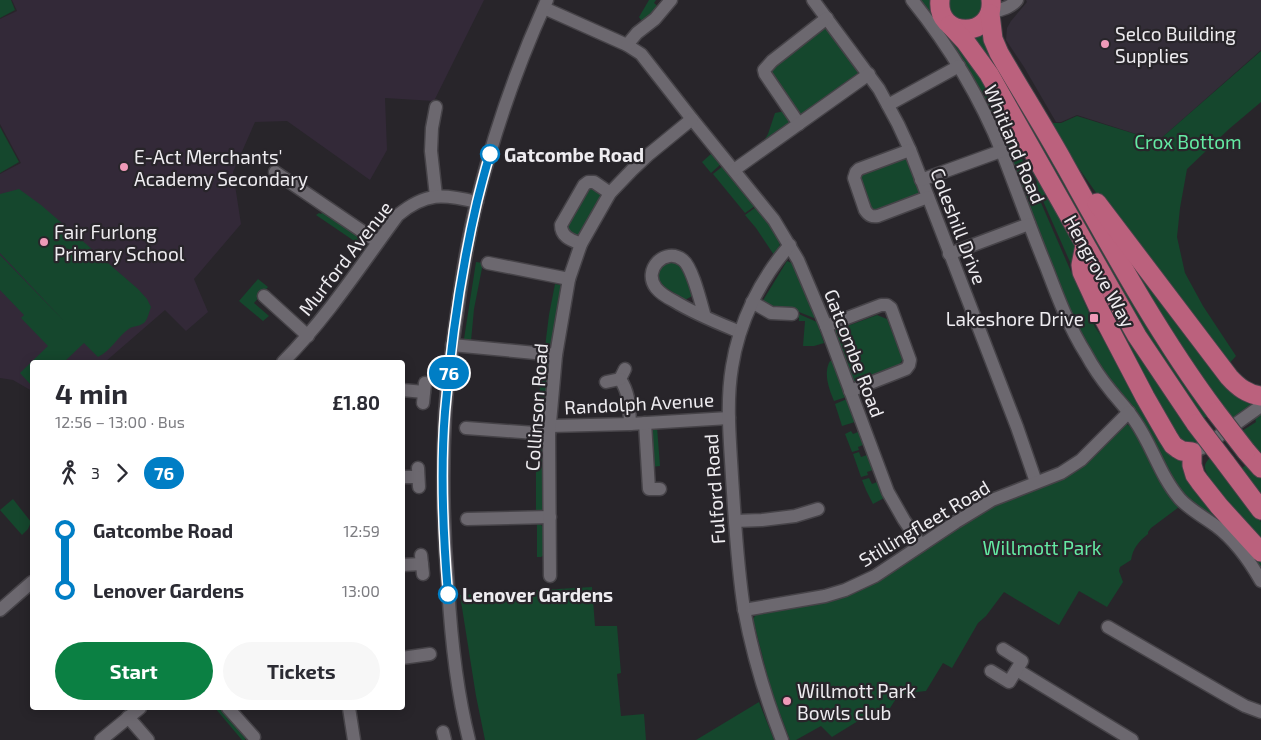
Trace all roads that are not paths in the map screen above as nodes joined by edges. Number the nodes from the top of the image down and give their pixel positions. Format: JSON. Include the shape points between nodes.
{"nodes":[{"id":1,"x":671,"y":0,"type":"edge"},
{"id":2,"x":813,"y":0,"type":"edge"},
{"id":3,"x":912,"y":0,"type":"edge"},
{"id":4,"x":940,"y":0,"type":"edge"},
{"id":5,"x":1017,"y":0,"type":"edge"},
{"id":6,"x":545,"y":4,"type":"edge"},
{"id":7,"x":990,"y":9,"type":"edge"},
{"id":8,"x":827,"y":18,"type":"junction"},
{"id":9,"x":950,"y":25,"type":"junction"},
{"id":10,"x":628,"y":45,"type":"junction"},
{"id":11,"x":958,"y":66,"type":"junction"},
{"id":12,"x":869,"y":74,"type":"junction"},
{"id":13,"x":888,"y":105,"type":"junction"},
{"id":14,"x":432,"y":112,"type":"dead end"},
{"id":15,"x":692,"y":119,"type":"junction"},
{"id":16,"x":799,"y":124,"type":"junction"},
{"id":17,"x":1052,"y":142,"type":"junction"},
{"id":18,"x":910,"y":150,"type":"junction"},
{"id":19,"x":1001,"y":151,"type":"junction"},
{"id":20,"x":734,"y":170,"type":"junction"},
{"id":21,"x":275,"y":172,"type":"dead end"},
{"id":22,"x":921,"y":180,"type":"junction"},
{"id":23,"x":610,"y":193,"type":"junction"},
{"id":24,"x":436,"y":196,"type":"junction"},
{"id":25,"x":928,"y":197,"type":"junction"},
{"id":26,"x":477,"y":202,"type":"junction"},
{"id":27,"x":1029,"y":224,"type":"junction"},
{"id":28,"x":378,"y":242,"type":"junction"},
{"id":29,"x":581,"y":244,"type":"junction"},
{"id":30,"x":1085,"y":245,"type":"junction"},
{"id":31,"x":790,"y":246,"type":"junction"},
{"id":32,"x":949,"y":254,"type":"junction"},
{"id":33,"x":488,"y":263,"type":"dead end"},
{"id":34,"x":569,"y":279,"type":"junction"},
{"id":35,"x":264,"y":296,"type":"dead end"},
{"id":36,"x":752,"y":302,"type":"junction"},
{"id":37,"x":792,"y":314,"type":"dead end"},
{"id":38,"x":705,"y":317,"type":"junction"},
{"id":39,"x":826,"y":326,"type":"junction"},
{"id":40,"x":740,"y":332,"type":"junction"},
{"id":41,"x":308,"y":336,"type":"junction"},
{"id":42,"x":452,"y":345,"type":"junction"},
{"id":43,"x":556,"y":355,"type":"junction"},
{"id":44,"x":292,"y":360,"type":"edge"},
{"id":45,"x":606,"y":382,"type":"dead end"},
{"id":46,"x":405,"y":390,"type":"edge"},
{"id":47,"x":850,"y":391,"type":"junction"},
{"id":48,"x":424,"y":393,"type":"dead end"},
{"id":49,"x":1260,"y":404,"type":"edge"},
{"id":50,"x":1129,"y":412,"type":"junction"},
{"id":51,"x":729,"y":418,"type":"junction"},
{"id":52,"x":645,"y":423,"type":"junction"},
{"id":53,"x":630,"y":424,"type":"junction"},
{"id":54,"x":466,"y":428,"type":"dead end"},
{"id":55,"x":550,"y":430,"type":"junction"},
{"id":56,"x":1192,"y":452,"type":"junction"},
{"id":57,"x":1261,"y":468,"type":"edge"},
{"id":58,"x":405,"y":477,"type":"edge"},
{"id":59,"x":418,"y":477,"type":"dead end"},
{"id":60,"x":1036,"y":482,"type":"junction"},
{"id":61,"x":649,"y":489,"type":"dead end"},
{"id":62,"x":809,"y":507,"type":"dead end"},
{"id":63,"x":1261,"y":510,"type":"edge"},
{"id":64,"x":550,"y":517,"type":"junction"},
{"id":65,"x":467,"y":519,"type":"dead end"},
{"id":66,"x":735,"y":521,"type":"junction"},
{"id":67,"x":921,"y":545,"type":"junction"},
{"id":68,"x":1261,"y":552,"type":"edge"},
{"id":69,"x":422,"y":565,"type":"dead end"},
{"id":70,"x":405,"y":566,"type":"edge"},
{"id":71,"x":550,"y":576,"type":"dead end"},
{"id":72,"x":1261,"y":581,"type":"edge"},
{"id":73,"x":30,"y":584,"type":"edge"},
{"id":74,"x":0,"y":610,"type":"edge"},
{"id":75,"x":744,"y":610,"type":"junction"},
{"id":76,"x":1108,"y":627,"type":"dead end"},
{"id":77,"x":1002,"y":649,"type":"dead end"},
{"id":78,"x":430,"y":655,"type":"dead end"},
{"id":79,"x":405,"y":658,"type":"edge"},
{"id":80,"x":991,"y":670,"type":"dead end"},
{"id":81,"x":1017,"y":670,"type":"junction"},
{"id":82,"x":137,"y":710,"type":"edge"},
{"id":83,"x":230,"y":710,"type":"edge"},
{"id":84,"x":349,"y":710,"type":"edge"},
{"id":85,"x":1261,"y":712,"type":"edge"},
{"id":86,"x":128,"y":717,"type":"junction"},
{"id":87,"x":254,"y":737,"type":"dead end"},
{"id":88,"x":101,"y":740,"type":"edge"},
{"id":89,"x":148,"y":740,"type":"edge"},
{"id":90,"x":354,"y":740,"type":"edge"},
{"id":91,"x":468,"y":740,"type":"edge"},
{"id":92,"x":782,"y":740,"type":"edge"},
{"id":93,"x":1132,"y":740,"type":"edge"}],
"edges":[{"from":1,"to":10,"type":"street"},
{"from":2,"to":8,"type":"street","name":"Coleshill Drive"},
{"from":3,"to":11,"type":"street","name":"Whitland Road"},
{"from":4,"to":9,"type":"highway","name":"Hengrove Way","via":[[942,14]]},
{"from":5,"to":7,"type":"street","via":[[1006,8]]},
{"from":6,"to":10,"type":"street","name":"Gatcombe Road"},
{"from":6,"to":26,"type":"street","via":[[518,69]]},
{"from":7,"to":9,"type":"highway","via":[[987,20],[974,29]]},
{"from":7,"to":17,"type":"highway","name":"Hengrove Way","via":[[993,39],[999,53]]},
{"from":8,"to":12,"type":"street","name":"Coleshill Drive"},
{"from":8,"to":16,"type":"street","via":[[764,70]]},
{"from":9,"to":30,"type":"highway","name":"Hengrove Way","via":[[988,74]]},
{"from":10,"to":15,"type":"street","name":"Gatcombe Road","via":[[641,54]]},
{"from":11,"to":13,"type":"street"},
{"from":11,"to":19,"type":"street","name":"Whitland Road"},
{"from":12,"to":13,"type":"street","name":"Coleshill Drive"},
{"from":12,"to":16,"type":"street"},
{"from":13,"to":18,"type":"street","name":"Coleshill Drive"},
{"from":14,"to":24,"type":"street"},
{"from":15,"to":20,"type":"street","name":"Gatcombe Road"},
{"from":15,"to":23,"type":"street","name":"Collinson Road"},
{"from":16,"to":20,"type":"street"},
{"from":17,"to":49,"type":"highway","via":[[1229,377]]},
{"from":17,"to":57,"type":"highway","name":"Hengrove Way","bridge":true,"via":[[1144,305],[1188,374]]},
{"from":18,"to":22,"type":"street","name":"Coleshill Drive"},
{"from":18,"to":25,"type":"street","via":[[856,172],[854,178],[865,210],[878,216]]},
{"from":19,"to":22,"type":"street"},
{"from":19,"to":27,"type":"street","name":"Whitland Road"},
{"from":20,"to":31,"type":"street","name":"Gatcombe Road","via":[[774,220]]},
{"from":21,"to":28,"type":"street"},
{"from":22,"to":25,"type":"street","name":"Coleshill Drive"},
{"from":23,"to":29,"type":"street","name":"Collinson Road"},
{"from":23,"to":29,"type":"street","via":[[594,182],[588,182],[560,225],[564,236]]},
{"from":24,"to":26,"type":"street","name":"Murford Avenue"},
{"from":24,"to":28,"type":"street","name":"Murford Avenue","via":[[407,207]]},
{"from":25,"to":32,"type":"street","name":"Coleshill Drive"},
{"from":26,"to":42,"type":"street"},
{"from":27,"to":32,"type":"street"},
{"from":27,"to":50,"type":"street","name":"Whitland Road","via":[[1070,328],[1097,372]]},
{"from":28,"to":41,"type":"street","name":"Murford Avenue"},
{"from":29,"to":34,"type":"street","name":"Collinson Road"},
{"from":30,"to":56,"type":"highway","via":[[1081,268],[1100,311],[1173,445],[1182,451]]},
{"from":30,"to":63,"type":"highway","name":"Hengrove Way","bridge":true,"via":[[1137,336],[1196,424]]},
{"from":31,"to":36,"type":"street","name":"Fulford Road","via":[[776,262]]},
{"from":31,"to":39,"type":"street","name":"Gatcombe Road"},
{"from":32,"to":60,"type":"street","name":"Coleshill Drive"},
{"from":33,"to":34,"type":"street"},
{"from":34,"to":43,"type":"street","name":"Collinson Road"},
{"from":35,"to":41,"type":"street"},
{"from":36,"to":37,"type":"street","via":[[771,313]]},
{"from":36,"to":40,"type":"street","name":"Fulford Road"},
{"from":38,"to":38,"type":"street","via":[[657,289],[652,282],[652,273],[659,259],[675,256],[683,260],[689,268]]},
{"from":38,"to":40,"type":"street"},
{"from":39,"to":47,"type":"street","name":"Gatcombe Road"},
{"from":39,"to":47,"type":"street","via":[[881,305],[891,308],[909,365]]},
{"from":40,"to":51,"type":"street","name":"Fulford Road","via":[[732,367]]},
{"from":41,"to":44,"type":"street","name":"Murford Avenue"},
{"from":42,"to":43,"type":"street"},
{"from":42,"to":91,"type":"street","via":[[445,414],[444,538],[452,651]]},
{"from":43,"to":55,"type":"street","name":"Collinson Road"},
{"from":45,"to":53,"type":"street","via":[[622,374]]},
{"from":46,"to":48,"type":"street"},
{"from":47,"to":67,"type":"street","name":"Gatcombe Road","via":[[888,492]]},
{"from":49,"to":56,"type":"street"},
{"from":50,"to":60,"type":"street","name":"Stillingfleet Road","via":[[1081,460],[1061,473]]},
{"from":50,"to":72,"type":"street","name":"Whitland Road","via":[[1164,477],[1180,499],[1229,536]]},
{"from":51,"to":52,"type":"street","name":"Randolph Avenue"},
{"from":51,"to":66,"type":"street","name":"Fulford Road"},
{"from":52,"to":53,"type":"street","name":"Randolph Avenue"},
{"from":52,"to":61,"type":"street"},
{"from":53,"to":55,"type":"street","name":"Randolph Avenue"},
{"from":54,"to":55,"type":"street","name":"Randolph Avenue"},
{"from":55,"to":64,"type":"street","name":"Collinson Road"},
{"from":56,"to":68,"type":"highway","via":[[1195,475]]},
{"from":58,"to":59,"type":"street"},
{"from":60,"to":67,"type":"street","name":"Stillingfleet Road","via":[[992,500]]},
{"from":62,"to":66,"type":"street","via":[[787,517]]},
{"from":64,"to":65,"type":"street"},
{"from":64,"to":71,"type":"street","name":"Collinson Road"},
{"from":66,"to":75,"type":"street","name":"Fulford Road"},
{"from":67,"to":75,"type":"street","name":"Stillingfleet Road","via":[[875,576],[846,590]]},
{"from":69,"to":70,"type":"street"},
{"from":73,"to":74,"type":"street"},
{"from":75,"to":92,"type":"street","name":"Fulford Road","via":[[761,680]]},
{"from":76,"to":85,"type":"street","via":[[1227,696]]},
{"from":77,"to":81,"type":"street","via":[[1022,661]]},
{"from":78,"to":79,"type":"street"},
{"from":80,"to":81,"type":"street","via":[[1010,682]]},
{"from":81,"to":93,"type":"street"},
{"from":82,"to":86,"type":"street"},
{"from":83,"to":87,"type":"street"},
{"from":84,"to":90,"type":"street"},
{"from":86,"to":88,"type":"street"},
{"from":86,"to":89,"type":"street"}]}
